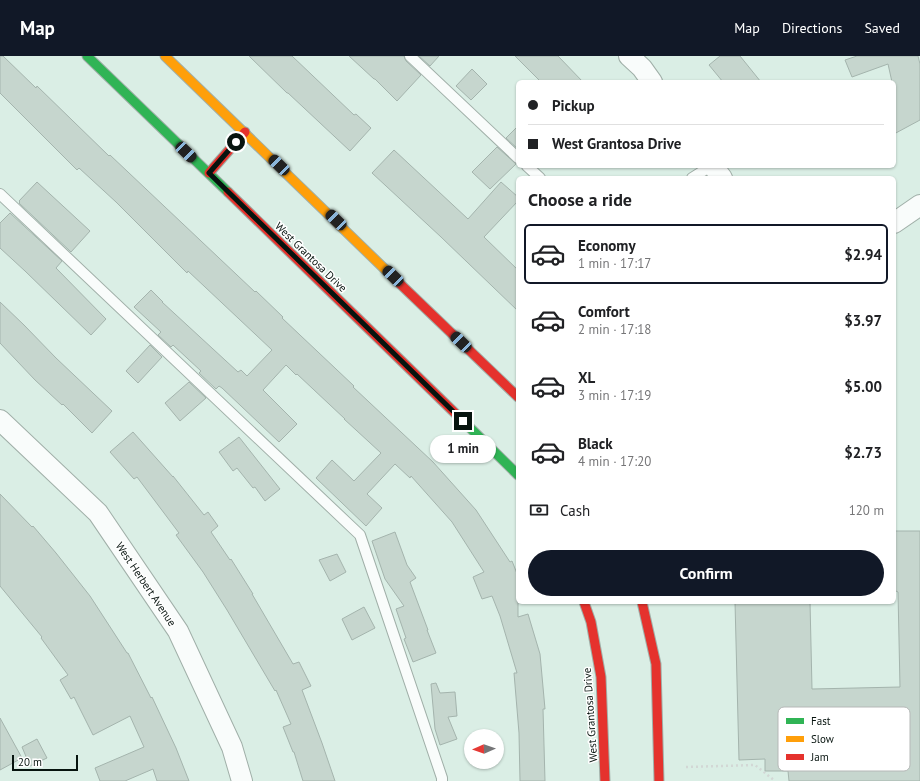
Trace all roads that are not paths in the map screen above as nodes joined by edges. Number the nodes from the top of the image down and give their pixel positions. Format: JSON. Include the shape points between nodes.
{"nodes":[{"id":1,"x":88,"y":56,"type":"edge"},
{"id":2,"x":165,"y":56,"type":"edge"},
{"id":3,"x":410,"y":56,"type":"edge"},
{"id":4,"x":629,"y":56,"type":"edge"},
{"id":5,"x":651,"y":80,"type":"edge"},
{"id":6,"x":245,"y":132,"type":"junction"},
{"id":7,"x":516,"y":156,"type":"edge"},
{"id":8,"x":529,"y":168,"type":"edge"},
{"id":9,"x":709,"y":168,"type":"edge"},
{"id":10,"x":714,"y":168,"type":"edge"},
{"id":11,"x":209,"y":173,"type":"junction"},
{"id":12,"x":538,"y":176,"type":"edge"},
{"id":13,"x":695,"y":176,"type":"edge"},
{"id":14,"x":720,"y":176,"type":"edge"},
{"id":15,"x":0,"y":194,"type":"edge"},
{"id":16,"x":920,"y":205,"type":"edge"},
{"id":17,"x":896,"y":222,"type":"edge"},
{"id":18,"x":516,"y":395,"type":"edge"},
{"id":19,"x":0,"y":420,"type":"edge"},
{"id":20,"x":516,"y":473,"type":"edge"},
{"id":21,"x":585,"y":604,"type":"edge"},
{"id":22,"x":642,"y":604,"type":"edge"},
{"id":23,"x":242,"y":781,"type":"edge"},
{"id":24,"x":442,"y":781,"type":"edge"},
{"id":25,"x":605,"y":781,"type":"edge"},
{"id":26,"x":659,"y":781,"type":"edge"}],
"edges":[{"from":1,"to":11,"type":"street","name":"West Grantosa Drive"},
{"from":2,"to":6,"type":"street"},
{"from":3,"to":7,"type":"lane"},
{"from":4,"to":5,"type":"street"},
{"from":6,"to":11,"type":"street"},
{"from":6,"to":18,"type":"street"},
{"from":8,"to":12,"type":"lane"},
{"from":9,"to":13,"type":"lane"},
{"from":10,"to":14,"type":"street"},
{"from":11,"to":20,"type":"street","name":"West Grantosa Drive"},
{"from":15,"to":24,"type":"lane","via":[[360,535]]},
{"from":16,"to":17,"type":"street"},
{"from":19,"to":23,"type":"street","name":"West Herbert Avenue","via":[[98,513],[178,631],[232,747]]},
{"from":21,"to":25,"type":"street","name":"West Grantosa Drive","via":[[591,622],[601,677]]},
{"from":22,"to":26,"type":"street","via":[[656,664]]}]}
